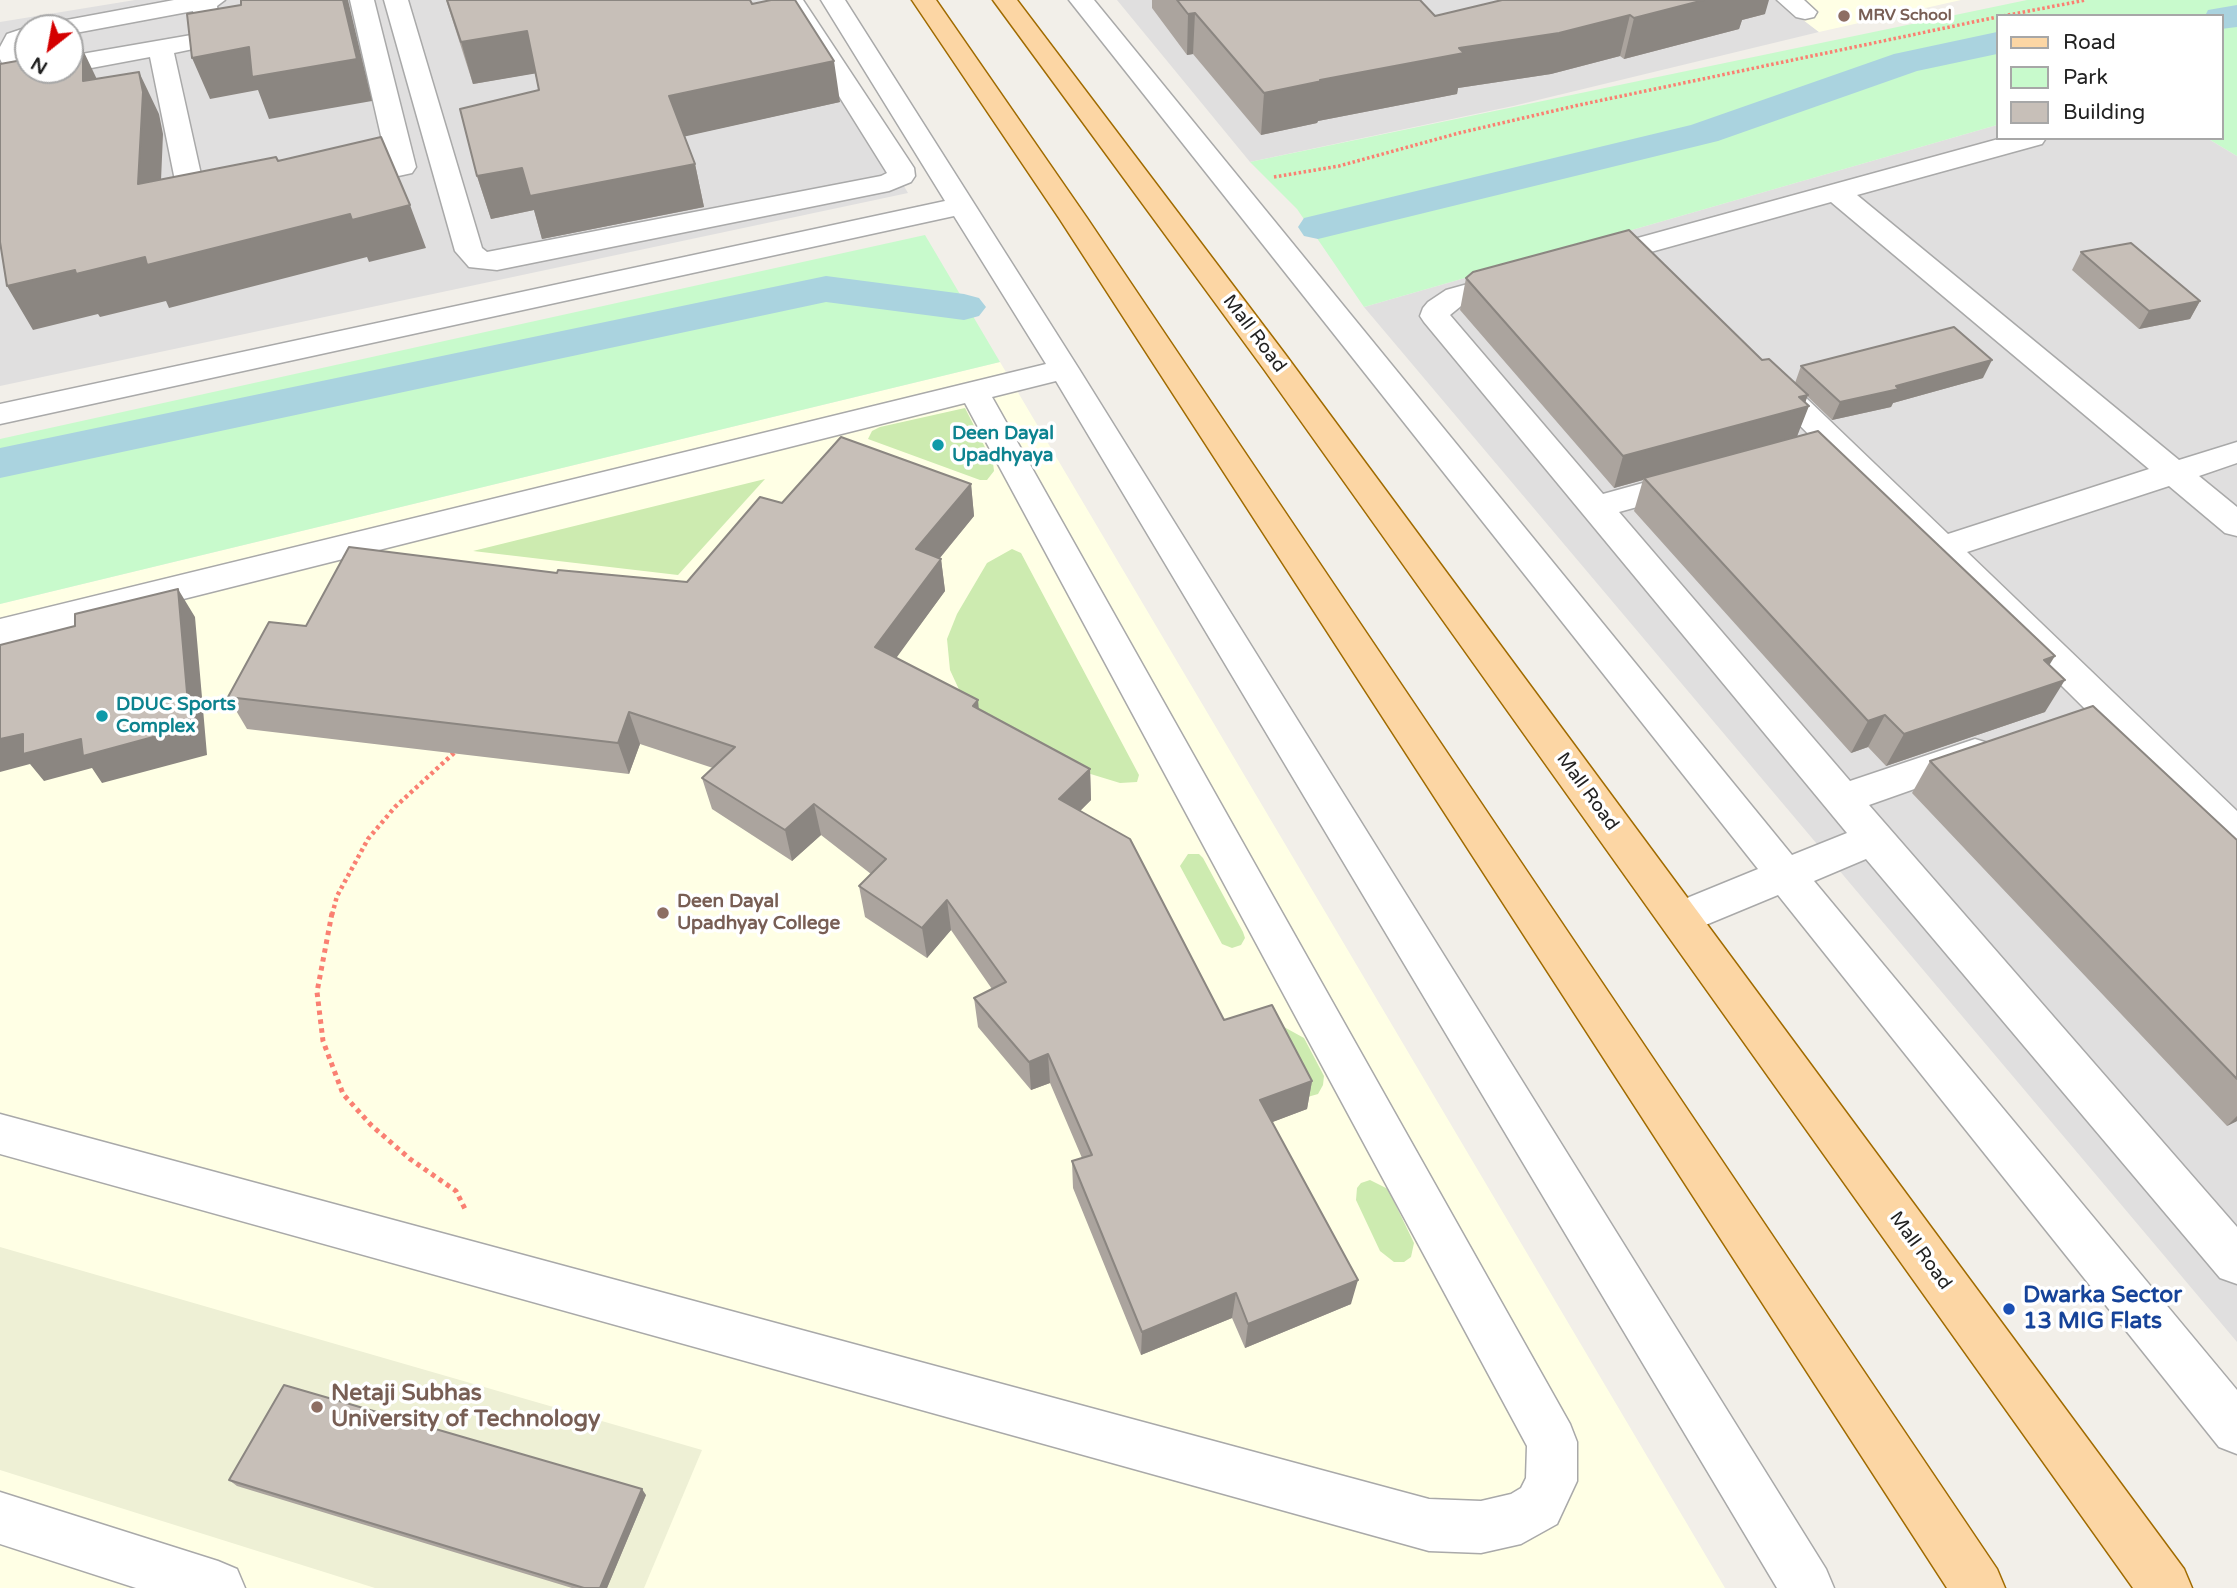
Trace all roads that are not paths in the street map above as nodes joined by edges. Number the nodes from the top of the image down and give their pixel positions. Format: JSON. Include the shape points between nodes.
{"nodes":[{"id":1,"x":362,"y":0,"type":"edge"},
{"id":2,"x":396,"y":0,"type":"edge"},
{"id":3,"x":791,"y":0,"type":"edge"},
{"id":4,"x":833,"y":0,"type":"edge"},
{"id":5,"x":924,"y":0,"type":"edge"},
{"id":6,"x":1005,"y":0,"type":"edge"},
{"id":7,"x":1081,"y":0,"type":"edge"},
{"id":8,"x":208,"y":1,"type":"edge"},
{"id":9,"x":84,"y":24,"type":"edge"},
{"id":10,"x":14,"y":43,"type":"edge"},
{"id":11,"x":161,"y":49,"type":"junction"},
{"id":12,"x":84,"y":62,"type":"edge"},
{"id":13,"x":14,"y":63,"type":"edge"},
{"id":14,"x":2026,"y":140,"type":"edge"},
{"id":15,"x":325,"y":184,"type":"edge"},
{"id":16,"x":1836,"y":192,"type":"junction"},
{"id":17,"x":246,"y":200,"type":"edge"},
{"id":18,"x":962,"y":206,"type":"junction"},
{"id":19,"x":1632,"y":248,"type":"junction"},
{"id":20,"x":1661,"y":276,"type":"edge"},
{"id":21,"x":1747,"y":359,"type":"edge"},
{"id":22,"x":1064,"y":369,"type":"junction"},
{"id":23,"x":974,"y":392,"type":"junction"},
{"id":24,"x":0,"y":414,"type":"edge"},
{"id":25,"x":1834,"y":442,"type":"junction"},
{"id":26,"x":2237,"y":452,"type":"edge"},
{"id":27,"x":1794,"y":453,"type":"edge"},
{"id":28,"x":2175,"y":473,"type":"junction"},
{"id":29,"x":1714,"y":475,"type":"edge"},
{"id":30,"x":1595,"y":507,"type":"junction"},
{"id":31,"x":2237,"y":525,"type":"edge"},
{"id":32,"x":1943,"y":548,"type":"junction"},
{"id":33,"x":0,"y":632,"type":"edge"},
{"id":34,"x":2106,"y":708,"type":"junction"},
{"id":35,"x":2066,"y":722,"type":"edge"},
{"id":36,"x":2014,"y":740,"type":"edge"},
{"id":37,"x":1843,"y":799,"type":"junction"},
{"id":38,"x":2237,"y":835,"type":"edge"},
{"id":39,"x":1873,"y":839,"type":"junction"},
{"id":40,"x":1786,"y":876,"type":"junction"},
{"id":41,"x":1679,"y":919,"type":"junction"},
{"id":42,"x":0,"y":1134,"type":"edge"},
{"id":43,"x":2237,"y":1262,"type":"edge"},
{"id":44,"x":2237,"y":1429,"type":"edge"},
{"id":45,"x":0,"y":1518,"type":"edge"},
{"id":46,"x":218,"y":1588,"type":"edge"},
{"id":47,"x":1807,"y":1588,"type":"edge"},
{"id":48,"x":1978,"y":1588,"type":"edge"},
{"id":49,"x":2165,"y":1588,"type":"edge"}],
"edges":[{"from":1,"to":15,"type":"street","via":[[402,167]]},
{"from":2,"to":3,"type":"street","via":[[469,251],[480,261],[875,186],[901,176]]},
{"from":4,"to":18,"type":"street"},
{"from":5,"to":48,"type":"main road"},
{"from":6,"to":41,"type":"main road","name":"Mall Road"},
{"from":7,"to":40,"type":"street"},
{"from":8,"to":9,"type":"street"},
{"from":8,"to":11,"type":"street","via":[[208,39]]},
{"from":10,"to":13,"type":"street","via":[[10,52]]},
{"from":11,"to":12,"type":"street"},
{"from":11,"to":17,"type":"street","via":[[194,205]]},
{"from":14,"to":16,"type":"street"},
{"from":16,"to":19,"type":"street"},
{"from":16,"to":28,"type":"street"},
{"from":18,"to":22,"type":"street"},
{"from":18,"to":24,"type":"street"},
{"from":19,"to":20,"type":"street"},
{"from":19,"to":30,"type":"street","via":[[1456,296],[1438,308],[1435,316]]},
{"from":21,"to":25,"type":"street"},
{"from":22,"to":23,"type":"street"},
{"from":22,"to":47,"type":"street"},
{"from":23,"to":33,"type":"street"},
{"from":23,"to":42,"type":"street","via":[[1552,1442],[1551,1481],[1539,1506],[1521,1518],[1481,1527],[1429,1525]]},
{"from":25,"to":27,"type":"street"},
{"from":25,"to":32,"type":"street"},
{"from":26,"to":28,"type":"street"},
{"from":28,"to":31,"type":"street"},
{"from":28,"to":32,"type":"street"},
{"from":29,"to":30,"type":"street"},
{"from":30,"to":37,"type":"street"},
{"from":32,"to":34,"type":"street"},
{"from":34,"to":35,"type":"street"},
{"from":34,"to":38,"type":"street"},
{"from":36,"to":37,"type":"street"},
{"from":37,"to":39,"type":"street"},
{"from":39,"to":40,"type":"street"},
{"from":39,"to":43,"type":"street"},
{"from":40,"to":41,"type":"street"},
{"from":40,"to":44,"type":"street"},
{"from":41,"to":49,"type":"main road","name":"Mall Road"},
{"from":45,"to":46,"type":"street"}]}
